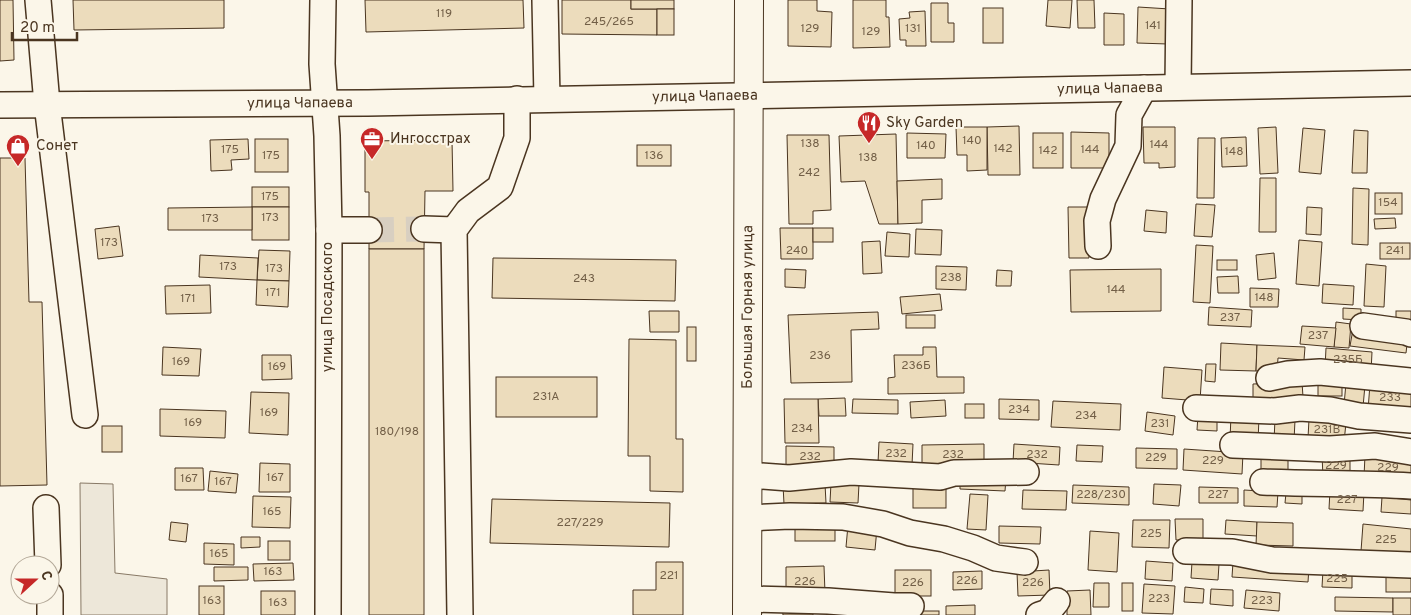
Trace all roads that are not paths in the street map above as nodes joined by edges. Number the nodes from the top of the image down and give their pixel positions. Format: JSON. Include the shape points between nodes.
{"nodes":[{"id":1,"x":38,"y":0,"type":"edge"},
{"id":2,"x":323,"y":0,"type":"edge"},
{"id":3,"x":545,"y":0,"type":"edge"},
{"id":4,"x":749,"y":0,"type":"edge"},
{"id":5,"x":1179,"y":0,"type":"edge"},
{"id":6,"x":1411,"y":83,"type":"edge"},
{"id":7,"x":1178,"y":87,"type":"junction"},
{"id":8,"x":1144,"y":88,"type":"junction"},
{"id":9,"x":748,"y":96,"type":"junction"},
{"id":10,"x":517,"y":99,"type":"junction"},
{"id":11,"x":547,"y":99,"type":"junction"},
{"id":12,"x":324,"y":102,"type":"junction"},
{"id":13,"x":47,"y":104,"type":"junction"},
{"id":14,"x":0,"y":105,"type":"edge"},
{"id":15,"x":424,"y":229,"type":"tunnel mouth"},
{"id":16,"x":329,"y":230,"type":"junction"},
{"id":17,"x":370,"y":230,"type":"tunnel mouth"},
{"id":18,"x":454,"y":230,"type":"junction"},
{"id":19,"x":1098,"y":246,"type":"dead end"},
{"id":20,"x":1363,"y":326,"type":"dead end"},
{"id":21,"x":1411,"y":334,"type":"edge"},
{"id":22,"x":1269,"y":378,"type":"dead end"},
{"id":23,"x":1411,"y":382,"type":"edge"},
{"id":24,"x":1196,"y":408,"type":"dead end"},
{"id":25,"x":85,"y":415,"type":"dead end"},
{"id":26,"x":1411,"y":420,"type":"edge"},
{"id":27,"x":1233,"y":444,"type":"dead end"},
{"id":28,"x":1411,"y":452,"type":"edge"},
{"id":29,"x":1026,"y":472,"type":"dead end"},
{"id":30,"x":747,"y":475,"type":"junction"},
{"id":31,"x":1263,"y":482,"type":"dead end"},
{"id":32,"x":1411,"y":486,"type":"edge"},
{"id":33,"x":46,"y":508,"type":"dead end"},
{"id":34,"x":747,"y":518,"type":"junction"},
{"id":35,"x":1186,"y":551,"type":"dead end"},
{"id":36,"x":48,"y":555,"type":"edge"},
{"id":37,"x":1025,"y":562,"type":"dead end"},
{"id":38,"x":1411,"y":564,"type":"edge"},
{"id":39,"x":912,"y":606,"type":"dead end"},
{"id":40,"x":747,"y":607,"type":"edge"},
{"id":41,"x":328,"y":615,"type":"edge"},
{"id":42,"x":460,"y":615,"type":"edge"}],
"edges":[{"from":1,"to":13,"type":"street"},
{"from":2,"to":12,"type":"street","name":"улица Посадского"},
{"from":3,"to":11,"type":"street"},
{"from":4,"to":9,"type":"main road","name":"Большая Горная улица"},
{"from":5,"to":7,"type":"street"},
{"from":6,"to":7,"type":"street","name":"улица Чапаева"},
{"from":7,"to":8,"type":"street","name":"улица Чапаева"},
{"from":8,"to":9,"type":"street","name":"улица Чапаева"},
{"from":8,"to":19,"type":"street","via":[[1130,115],[1128,146],[1103,199],[1097,221]]},
{"from":9,"to":11,"type":"street","name":"улица Чапаева"},
{"from":9,"to":30,"type":"main road","name":"Большая Горная улица"},
{"from":10,"to":11,"type":"street","name":"улица Чапаева"},
{"from":10,"to":12,"type":"street","name":"улица Чапаева"},
{"from":10,"to":18,"type":"street","via":[[517,138],[500,187],[468,211]]},
{"from":12,"to":13,"type":"street","name":"улица Чапаева"},
{"from":12,"to":16,"type":"street","name":"улица Посадского"},
{"from":13,"to":14,"type":"street","name":"улица Чапаева"},
{"from":13,"to":25,"type":"street"},
{"from":15,"to":18,"type":"street"},
{"from":16,"to":17,"type":"street"},
{"from":16,"to":41,"type":"street","name":"улица Посадского"},
{"from":18,"to":42,"type":"street"},
{"from":20,"to":21,"type":"street"},
{"from":22,"to":23,"type":"street","via":[[1320,372]]},
{"from":24,"to":26,"type":"street","via":[[1275,411],[1300,408]]},
{"from":27,"to":28,"type":"street","via":[[1330,448],[1375,446]]},
{"from":29,"to":30,"type":"street","via":[[954,473],[940,477],[850,472],[789,478]]},
{"from":30,"to":34,"type":"main road","name":"Большая Горная улица"},
{"from":31,"to":32,"type":"street"},
{"from":33,"to":36,"type":"street"},
{"from":34,"to":37,"type":"street","via":[[843,517],[944,539],[996,558]]},
{"from":34,"to":40,"type":"main road","name":"Большая Горная улица"},
{"from":35,"to":38,"type":"street","via":[[1232,552],[1272,560]]},
{"from":39,"to":40,"type":"street","via":[[828,601]]}]}
